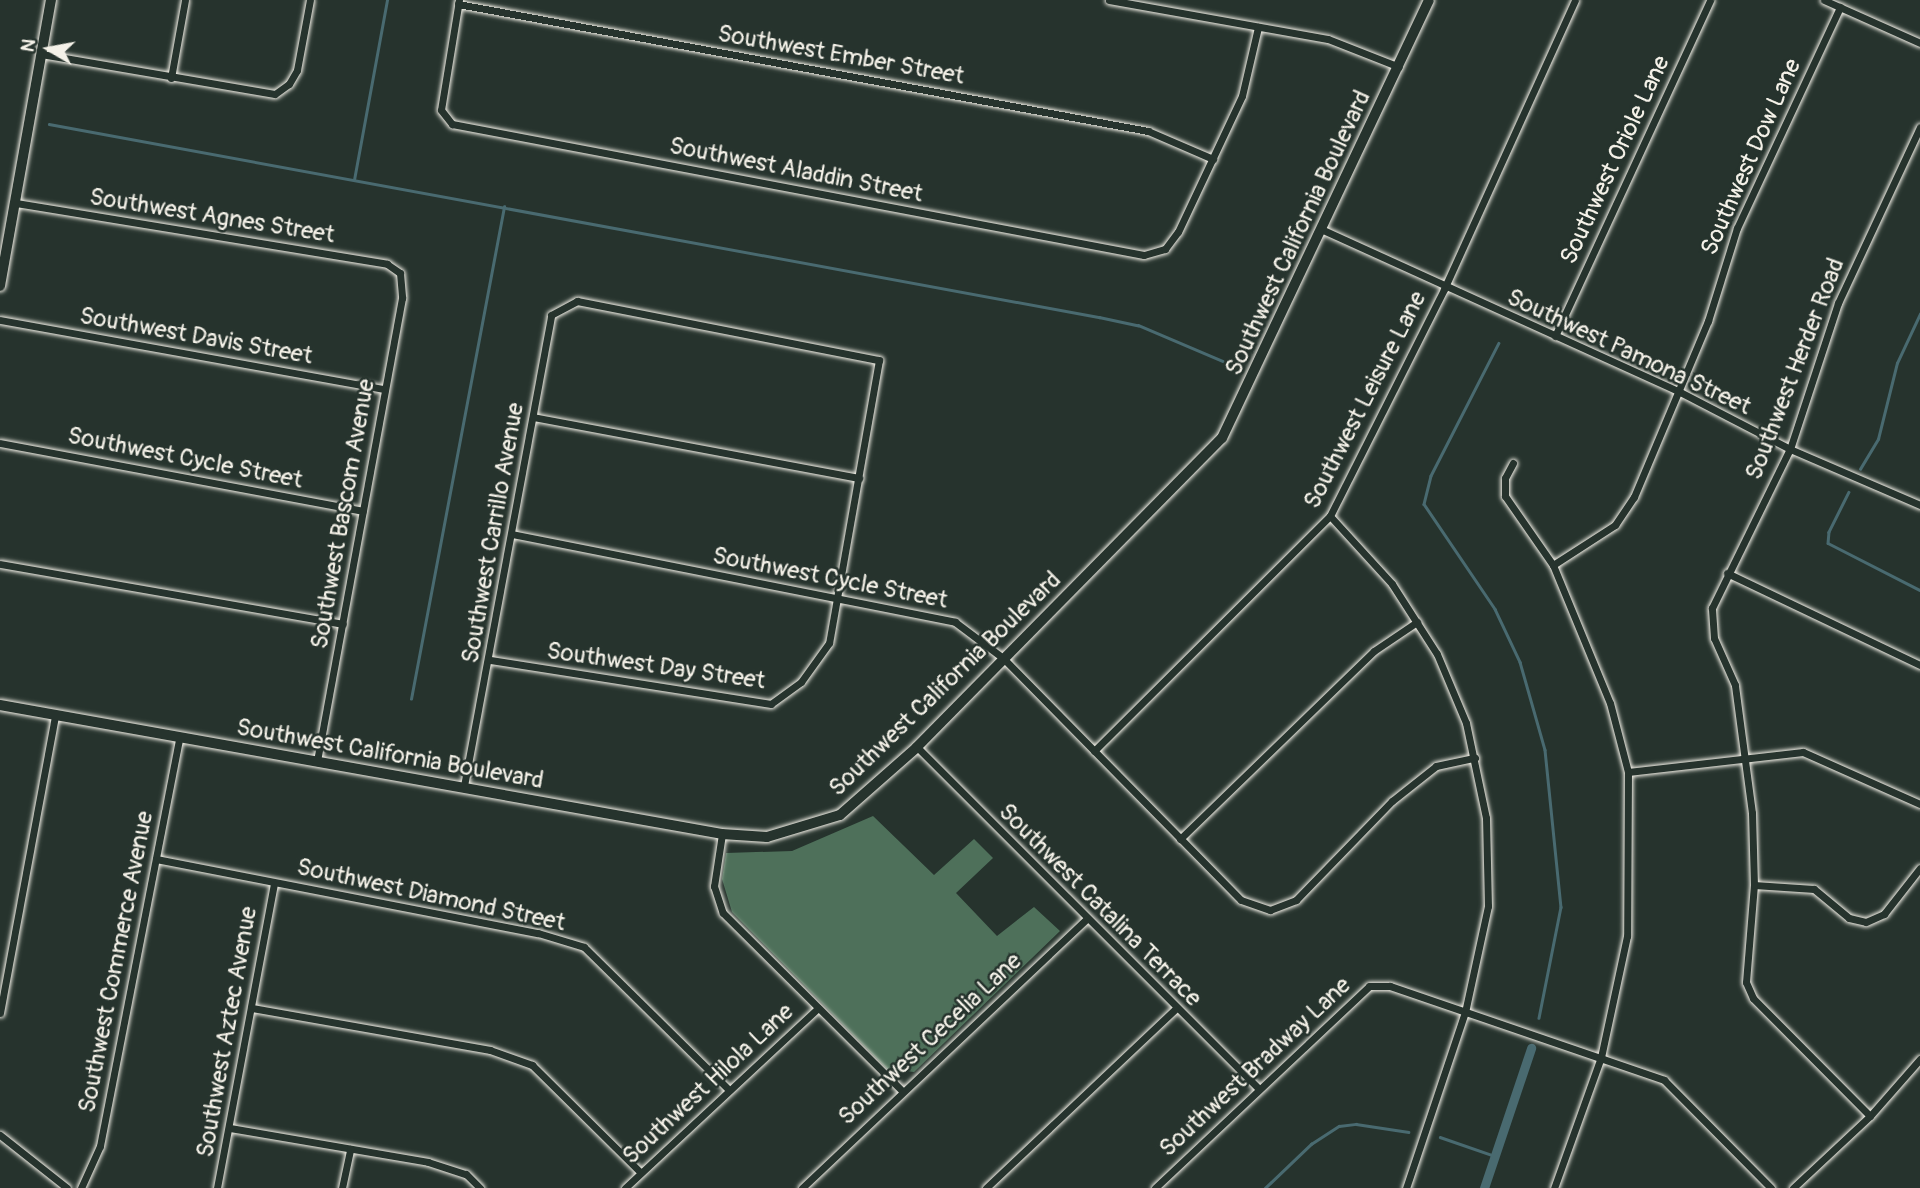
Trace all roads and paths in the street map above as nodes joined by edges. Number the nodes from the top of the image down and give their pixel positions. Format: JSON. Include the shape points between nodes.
{"nodes":[{"id":1,"x":51,"y":0,"type":"edge"},
{"id":2,"x":185,"y":0,"type":"edge"},
{"id":3,"x":310,"y":0,"type":"edge"},
{"id":4,"x":1109,"y":0,"type":"edge"},
{"id":5,"x":1429,"y":0,"type":"edge"},
{"id":6,"x":1575,"y":0,"type":"edge"},
{"id":7,"x":1710,"y":0,"type":"edge"},
{"id":8,"x":1824,"y":0,"type":"edge"},
{"id":9,"x":458,"y":2,"type":"edge"},
{"id":10,"x":1840,"y":7,"type":"junction"},
{"id":11,"x":1258,"y":27,"type":"junction"},
{"id":12,"x":1920,"y":43,"type":"edge"},
{"id":13,"x":41,"y":54,"type":"junction"},
{"id":14,"x":1399,"y":67,"type":"junction"},
{"id":15,"x":171,"y":78,"type":"junction"},
{"id":16,"x":1920,"y":127,"type":"edge"},
{"id":17,"x":1213,"y":159,"type":"junction"},
{"id":18,"x":16,"y":203,"type":"junction"},
{"id":19,"x":1323,"y":230,"type":"junction"},
{"id":20,"x":400,"y":273,"type":"joint"},
{"id":21,"x":0,"y":286,"type":"edge"},
{"id":22,"x":1444,"y":289,"type":"junction"},
{"id":23,"x":577,"y":301,"type":"joint"},
{"id":24,"x":0,"y":320,"type":"edge"},
{"id":25,"x":1555,"y":336,"type":"junction"},
{"id":26,"x":386,"y":389,"type":"junction"},
{"id":27,"x":1680,"y":392,"type":"junction"},
{"id":28,"x":533,"y":417,"type":"junction"},
{"id":29,"x":0,"y":443,"type":"edge"},
{"id":30,"x":1790,"y":449,"type":"junction"},
{"id":31,"x":1513,"y":463,"type":"dead end"},
{"id":32,"x":859,"y":478,"type":"junction"},
{"id":33,"x":1920,"y":505,"type":"edge"},
{"id":34,"x":363,"y":511,"type":"junction"},
{"id":35,"x":1331,"y":516,"type":"junction"},
{"id":36,"x":512,"y":534,"type":"junction"},
{"id":37,"x":0,"y":564,"type":"edge"},
{"id":38,"x":1553,"y":565,"type":"junction"},
{"id":39,"x":1727,"y":573,"type":"junction"},
{"id":40,"x":839,"y":599,"type":"junction"},
{"id":41,"x":1417,"y":622,"type":"junction"},
{"id":42,"x":343,"y":624,"type":"junction"},
{"id":43,"x":1003,"y":658,"type":"junction"},
{"id":44,"x":490,"y":660,"type":"junction"},
{"id":45,"x":1920,"y":665,"type":"edge"},
{"id":46,"x":0,"y":705,"type":"edge"},
{"id":47,"x":55,"y":715,"type":"junction"},
{"id":48,"x":179,"y":740,"type":"junction"},
{"id":49,"x":917,"y":747,"type":"junction"},
{"id":50,"x":1094,"y":751,"type":"junction"},
{"id":51,"x":1475,"y":758,"type":"junction"},
{"id":52,"x":1746,"y":759,"type":"junction"},
{"id":53,"x":317,"y":762,"type":"junction"},
{"id":54,"x":1628,"y":772,"type":"junction"},
{"id":55,"x":464,"y":786,"type":"junction"},
{"id":56,"x":1920,"y":804,"type":"edge"},
{"id":57,"x":722,"y":834,"type":"junction"},
{"id":58,"x":1180,"y":839,"type":"junction"},
{"id":59,"x":156,"y":859,"type":"junction"},
{"id":60,"x":1920,"y":868,"type":"edge"},
{"id":61,"x":274,"y":883,"type":"junction"},
{"id":62,"x":1754,"y":885,"type":"junction"},
{"id":63,"x":1086,"y":919,"type":"junction"},
{"id":64,"x":252,"y":1008,"type":"junction"},
{"id":65,"x":818,"y":1008,"type":"junction"},
{"id":66,"x":1175,"y":1009,"type":"junction"},
{"id":67,"x":1465,"y":1012,"type":"junction"},
{"id":68,"x":0,"y":1013,"type":"edge"},
{"id":69,"x":1601,"y":1057,"type":"junction"},
{"id":70,"x":1920,"y":1059,"type":"edge"},
{"id":71,"x":727,"y":1088,"type":"junction"},
{"id":72,"x":1258,"y":1088,"type":"junction"},
{"id":73,"x":902,"y":1091,"type":"junction"},
{"id":74,"x":1870,"y":1116,"type":"junction"},
{"id":75,"x":230,"y":1128,"type":"junction"},
{"id":76,"x":0,"y":1135,"type":"edge"},
{"id":77,"x":350,"y":1149,"type":"junction"},
{"id":78,"x":641,"y":1173,"type":"junction"},
{"id":79,"x":67,"y":1188,"type":"edge"},
{"id":80,"x":82,"y":1188,"type":"edge"},
{"id":81,"x":217,"y":1188,"type":"edge"},
{"id":82,"x":342,"y":1188,"type":"edge"},
{"id":83,"x":480,"y":1188,"type":"edge"},
{"id":84,"x":625,"y":1188,"type":"edge"},
{"id":85,"x":802,"y":1188,"type":"edge"},
{"id":86,"x":986,"y":1188,"type":"edge"},
{"id":87,"x":1155,"y":1188,"type":"edge"},
{"id":88,"x":1406,"y":1188,"type":"edge"},
{"id":89,"x":1555,"y":1188,"type":"edge"},
{"id":90,"x":1772,"y":1188,"type":"edge"},
{"id":91,"x":1793,"y":1188,"type":"edge"}],
"edges":[{"from":1,"to":13,"type":"street"},
{"from":2,"to":15,"type":"street"},
{"from":3,"to":15,"type":"street","via":[[293,78],[275,94],[257,95]]},
{"from":4,"to":11,"type":"street"},
{"from":5,"to":14,"type":"street","name":"Southwest California Boulevard"},
{"from":6,"to":22,"type":"street","name":"Southwest Leisure Lane"},
{"from":7,"to":25,"type":"street","name":"Southwest Oriole Lane"},
{"from":8,"to":10,"type":"street"},
{"from":9,"to":17,"type":"street","name":"Southwest Ember Street","via":[[1148,131]]},
{"from":9,"to":17,"type":"street","name":"Southwest Aladdin Street","via":[[441,110],[452,124],[1150,255],[1171,243]]},
{"from":10,"to":12,"type":"street"},
{"from":10,"to":27,"type":"street","name":"Southwest Dow Lane","via":[[1737,228]]},
{"from":11,"to":14,"type":"street","via":[[1344,43]]},
{"from":11,"to":17,"type":"street","via":[[1246,85]]},
{"from":13,"to":15,"type":"street"},
{"from":13,"to":18,"type":"street"},
{"from":14,"to":19,"type":"street","name":"Southwest California Boulevard"},
{"from":16,"to":30,"type":"street","name":"Southwest Herder Road","via":[[1838,303]]},
{"from":18,"to":20,"type":"street","name":"Southwest Agnes Street","via":[[387,264]]},
{"from":18,"to":21,"type":"street"},
{"from":19,"to":22,"type":"street","name":"Southwest Pamona Street"},
{"from":19,"to":43,"type":"street","name":"Southwest California Boulevard","via":[[1222,438]]},
{"from":20,"to":26,"type":"street","name":"Southwest Bascom Avenue","via":[[402,298]]},
{"from":22,"to":25,"type":"street","name":"Southwest Pamona Street"},
{"from":22,"to":35,"type":"street","name":"Southwest Leisure Lane"},
{"from":23,"to":28,"type":"street","name":"Southwest Carrillo Avenue","via":[[551,315]]},
{"from":23,"to":32,"type":"street","name":"Southwest Day Street","via":[[879,360]]},
{"from":24,"to":26,"type":"street","name":"Southwest Davis Street"},
{"from":25,"to":27,"type":"street","name":"Southwest Pamona Street"},
{"from":26,"to":34,"type":"street","name":"Southwest Bascom Avenue"},
{"from":27,"to":30,"type":"street","name":"Southwest Pamona Street"},
{"from":27,"to":38,"type":"street","name":"Southwest Dow Lane","via":[[1634,497],[1615,525]]},
{"from":28,"to":32,"type":"street"},
{"from":28,"to":36,"type":"street","name":"Southwest Carrillo Avenue"},
{"from":29,"to":34,"type":"street","name":"Southwest Cycle Street"},
{"from":30,"to":33,"type":"street","name":"Southwest Pamona Street"},
{"from":30,"to":39,"type":"street","name":"Southwest Herder Road"},
{"from":31,"to":38,"type":"street","via":[[1505,478],[1505,496]]},
{"from":32,"to":40,"type":"street","name":"Southwest Day Street"},
{"from":34,"to":42,"type":"street","name":"Southwest Bascom Avenue"},
{"from":35,"to":41,"type":"street","via":[[1392,584]]},
{"from":35,"to":50,"type":"street","name":"Southwest Leisure Lane"},
{"from":36,"to":40,"type":"street","name":"Southwest Cycle Street"},
{"from":36,"to":44,"type":"street","name":"Southwest Carrillo Avenue"},
{"from":37,"to":42,"type":"street"},
{"from":38,"to":54,"type":"street","via":[[1610,703]]},
{"from":39,"to":45,"type":"street"},
{"from":39,"to":52,"type":"street","name":"Southwest Herder Road","via":[[1712,608],[1714,638],[1735,685]]},
{"from":40,"to":43,"type":"street","name":"Southwest Cycle Street","via":[[955,622]]},
{"from":40,"to":44,"type":"street","name":"Southwest Day Street","via":[[829,643],[801,682],[771,704]]},
{"from":41,"to":51,"type":"street","via":[[1458,701]]},
{"from":41,"to":58,"type":"street","via":[[1374,651]]},
{"from":42,"to":53,"type":"street","name":"Southwest Bascom Avenue"},
{"from":43,"to":49,"type":"street","name":"Southwest California Boulevard"},
{"from":43,"to":50,"type":"street","name":"Southwest Cycle Street"},
{"from":44,"to":55,"type":"street","name":"Southwest Carrillo Avenue"},
{"from":46,"to":47,"type":"street","name":"Southwest California Boulevard"},
{"from":47,"to":48,"type":"street","name":"Southwest California Boulevard"},
{"from":47,"to":68,"type":"street"},
{"from":48,"to":53,"type":"street","name":"Southwest California Boulevard"},
{"from":48,"to":59,"type":"street","name":"Southwest Commerce Avenue"},
{"from":49,"to":57,"type":"street","name":"Southwest California Boulevard","via":[[840,815],[768,837]]},
{"from":49,"to":63,"type":"street","name":"Southwest Catalina Terrace"},
{"from":50,"to":58,"type":"street","name":"Southwest Cycle Street"},
{"from":51,"to":58,"type":"street","name":"Southwest Cycle Street","via":[[1436,766],[1392,801],[1296,900],[1270,910],[1241,900]]},
{"from":51,"to":67,"type":"street","via":[[1486,818],[1488,906]]},
{"from":52,"to":54,"type":"street"},
{"from":52,"to":56,"type":"street","via":[[1813,753]]},
{"from":52,"to":62,"type":"street","name":"Southwest Herder Road"},
{"from":53,"to":55,"type":"street","name":"Southwest California Boulevard"},
{"from":54,"to":69,"type":"street","via":[[1627,936]]},
{"from":55,"to":57,"type":"street","name":"Southwest California Boulevard"},
{"from":57,"to":65,"type":"street","via":[[714,886],[718,904]]},
{"from":59,"to":61,"type":"street","name":"Southwest Diamond Street"},
{"from":59,"to":80,"type":"street","name":"Southwest Commerce Avenue","via":[[100,1146]]},
{"from":60,"to":62,"type":"street","via":[[1884,914],[1866,922],[1849,918],[1814,889]]},
{"from":61,"to":64,"type":"street","name":"Southwest Aztec Avenue"},
{"from":61,"to":71,"type":"street","name":"Southwest Diamond Street","via":[[538,933],[584,947]]},
{"from":62,"to":74,"type":"street","name":"Southwest Herder Road","via":[[1746,982],[1753,998]]},
{"from":63,"to":66,"type":"street","name":"Southwest Catalina Terrace"},
{"from":63,"to":73,"type":"street","name":"Southwest Cecelia Lane"},
{"from":64,"to":75,"type":"street","name":"Southwest Aztec Avenue"},
{"from":64,"to":78,"type":"street","via":[[490,1050],[532,1065]]},
{"from":65,"to":71,"type":"street","name":"Southwest Hilola Lane"},
{"from":65,"to":73,"type":"street"},
{"from":66,"to":72,"type":"street","name":"Southwest Catalina Terrace"},
{"from":66,"to":86,"type":"street"},
{"from":67,"to":69,"type":"street","name":"Southwest Bradway Lane"},
{"from":67,"to":72,"type":"street","name":"Southwest Bradway Lane","via":[[1390,986],[1369,986]]},
{"from":67,"to":88,"type":"street"},
{"from":69,"to":89,"type":"street"},
{"from":69,"to":90,"type":"street","name":"Southwest Bradway Lane","via":[[1664,1080]]},
{"from":70,"to":74,"type":"street"},
{"from":71,"to":78,"type":"street","name":"Southwest Hilola Lane"},
{"from":72,"to":87,"type":"street","name":"Southwest Bradway Lane"},
{"from":73,"to":85,"type":"street","name":"Southwest Cecelia Lane"},
{"from":74,"to":91,"type":"street"},
{"from":75,"to":77,"type":"street"},
{"from":75,"to":81,"type":"street","name":"Southwest Aztec Avenue"},
{"from":76,"to":79,"type":"street"},
{"from":77,"to":82,"type":"street"},
{"from":77,"to":83,"type":"street","via":[[428,1162],[466,1174]]},
{"from":78,"to":84,"type":"street","name":"Southwest Hilola Lane"}]}
